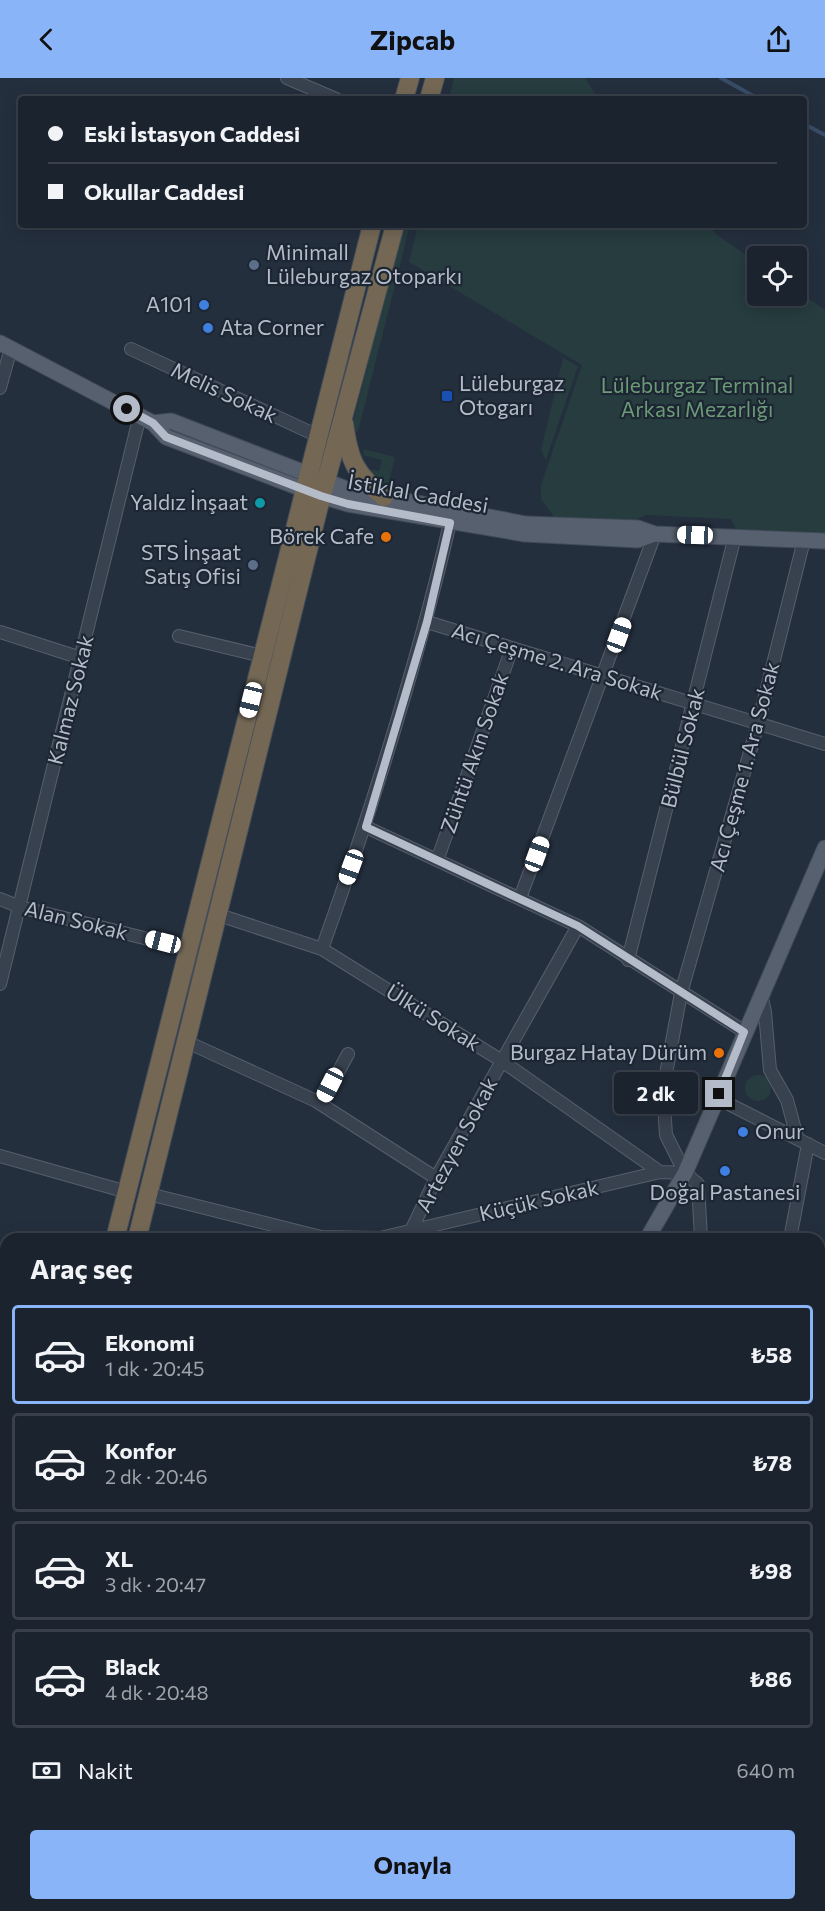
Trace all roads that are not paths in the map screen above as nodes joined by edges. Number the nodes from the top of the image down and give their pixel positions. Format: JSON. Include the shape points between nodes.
{"nodes":[{"id":1,"x":287,"y":78,"type":"edge"},
{"id":2,"x":410,"y":78,"type":"edge"},
{"id":3,"x":435,"y":78,"type":"edge"},
{"id":4,"x":329,"y":96,"type":"edge"},
{"id":5,"x":405,"y":96,"type":"edge"},
{"id":6,"x":430,"y":96,"type":"edge"},
{"id":7,"x":371,"y":228,"type":"edge"},
{"id":8,"x":394,"y":228,"type":"edge"},
{"id":9,"x":5,"y":345,"type":"edge"},
{"id":10,"x":131,"y":349,"type":"dead end"},
{"id":11,"x":0,"y":388,"type":"edge"},
{"id":12,"x":343,"y":416,"type":"junction"},
{"id":13,"x":147,"y":419,"type":"junction"},
{"id":14,"x":318,"y":436,"type":"junction"},
{"id":15,"x":315,"y":486,"type":"junction"},
{"id":16,"x":384,"y":497,"type":"junction"},
{"id":17,"x":450,"y":523,"type":"junction"},
{"id":18,"x":525,"y":529,"type":"junction"},
{"id":19,"x":654,"y":534,"type":"junction"},
{"id":20,"x":735,"y":536,"type":"junction"},
{"id":21,"x":804,"y":540,"type":"junction"},
{"id":22,"x":825,"y":541,"type":"edge"},
{"id":23,"x":427,"y":622,"type":"junction"},
{"id":24,"x":0,"y":632,"type":"edge"},
{"id":25,"x":179,"y":636,"type":"dead end"},
{"id":26,"x":512,"y":648,"type":"junction"},
{"id":27,"x":262,"y":656,"type":"junction"},
{"id":28,"x":81,"y":658,"type":"junction"},
{"id":29,"x":604,"y":676,"type":"junction"},
{"id":30,"x":694,"y":704,"type":"junction"},
{"id":31,"x":758,"y":724,"type":"junction"},
{"id":32,"x":825,"y":744,"type":"edge"},
{"id":33,"x":366,"y":827,"type":"junction"},
{"id":34,"x":824,"y":850,"type":"edge"},
{"id":35,"x":438,"y":858,"type":"junction"},
{"id":36,"x":520,"y":898,"type":"junction"},
{"id":37,"x":0,"y":900,"type":"edge"},
{"id":38,"x":20,"y":907,"type":"junction"},
{"id":39,"x":219,"y":915,"type":"junction"},
{"id":40,"x":578,"y":926,"type":"junction"},
{"id":41,"x":322,"y":948,"type":"junction"},
{"id":42,"x":188,"y":949,"type":"junction"},
{"id":43,"x":628,"y":960,"type":"junction"},
{"id":44,"x":0,"y":984,"type":"edge"},
{"id":45,"x":681,"y":993,"type":"junction"},
{"id":46,"x":761,"y":994,"type":"junction"},
{"id":47,"x":744,"y":1032,"type":"junction"},
{"id":48,"x":187,"y":1042,"type":"junction"},
{"id":49,"x":348,"y":1054,"type":"dead end"},
{"id":50,"x":502,"y":1061,"type":"junction"},
{"id":51,"x":717,"y":1098,"type":"junction"},
{"id":52,"x":321,"y":1104,"type":"junction"},
{"id":53,"x":802,"y":1140,"type":"junction"},
{"id":54,"x":825,"y":1153,"type":"edge"},
{"id":55,"x":0,"y":1156,"type":"edge"},
{"id":56,"x":660,"y":1172,"type":"junction"},
{"id":57,"x":685,"y":1173,"type":"junction"},
{"id":58,"x":436,"y":1178,"type":"junction"},
{"id":59,"x":127,"y":1192,"type":"junction"},
{"id":60,"x":148,"y":1194,"type":"junction"},
{"id":61,"x":117,"y":1233,"type":"edge"},
{"id":62,"x":138,"y":1233,"type":"edge"},
{"id":63,"x":302,"y":1233,"type":"edge"},
{"id":64,"x":409,"y":1233,"type":"edge"},
{"id":65,"x":413,"y":1233,"type":"edge"},
{"id":66,"x":650,"y":1233,"type":"edge"},
{"id":67,"x":701,"y":1233,"type":"edge"},
{"id":68,"x":791,"y":1233,"type":"edge"}],
"edges":[{"from":1,"to":4,"type":"street"},
{"from":2,"to":5,"type":"highway"},
{"from":3,"to":6,"type":"highway"},
{"from":7,"to":14,"type":"highway"},
{"from":8,"to":12,"type":"highway"},
{"from":9,"to":11,"type":"street"},
{"from":9,"to":13,"type":"main road"},
{"from":10,"to":14,"type":"street","name":"Melis Sokak"},
{"from":12,"to":15,"type":"highway"},
{"from":12,"to":16,"type":"highway","via":[[355,469]]},
{"from":13,"to":15,"type":"main road","via":[[171,421]]},
{"from":13,"to":28,"type":"street","name":"Kalmaz Sokak"},
{"from":14,"to":15,"type":"highway"},
{"from":15,"to":16,"type":"main road","name":"İstiklal Caddesi"},
{"from":15,"to":17,"type":"main road","name":"İstiklal Caddesi","via":[[348,504]]},
{"from":15,"to":27,"type":"highway"},
{"from":15,"to":39,"type":"highway"},
{"from":16,"to":18,"type":"main road","name":"İstiklal Caddesi"},
{"from":17,"to":18,"type":"main road","name":"İstiklal Caddesi"},
{"from":17,"to":23,"type":"street"},
{"from":18,"to":19,"type":"main road","name":"İstiklal Caddesi","via":[[638,540]]},
{"from":19,"to":20,"type":"main road","name":"İstiklal Caddesi"},
{"from":19,"to":29,"type":"street"},
{"from":20,"to":21,"type":"main road","name":"İstiklal Caddesi"},
{"from":20,"to":30,"type":"street","name":"Bülbül Sokak"},
{"from":21,"to":22,"type":"main road","name":"İstiklal Caddesi"},
{"from":21,"to":31,"type":"street","name":"Acı Çeşme 1. Ara Sokak"},
{"from":23,"to":26,"type":"street","name":"Acı Çeşme 2. Ara Sokak"},
{"from":23,"to":33,"type":"street"},
{"from":24,"to":28,"type":"street"},
{"from":25,"to":27,"type":"street"},
{"from":26,"to":29,"type":"street","name":"Acı Çeşme 2. Ara Sokak"},
{"from":26,"to":35,"type":"street","name":"Zühtü Akın Sokak"},
{"from":27,"to":42,"type":"highway"},
{"from":28,"to":38,"type":"street","name":"Kalmaz Sokak"},
{"from":29,"to":30,"type":"street","name":"Acı Çeşme 2. Ara Sokak"},
{"from":29,"to":36,"type":"street"},
{"from":30,"to":31,"type":"street","name":"Acı Çeşme 2. Ara Sokak"},
{"from":30,"to":43,"type":"street","name":"Bülbül Sokak"},
{"from":31,"to":32,"type":"street","name":"Acı Çeşme 2. Ara Sokak"},
{"from":31,"to":45,"type":"street","name":"Acı Çeşme 1. Ara Sokak"},
{"from":33,"to":35,"type":"street"},
{"from":33,"to":41,"type":"street"},
{"from":34,"to":46,"type":"main road"},
{"from":35,"to":36,"type":"street"},
{"from":36,"to":40,"type":"street"},
{"from":37,"to":38,"type":"street","name":"Alan Sokak"},
{"from":38,"to":42,"type":"street","name":"Alan Sokak"},
{"from":38,"to":44,"type":"street","name":"Kalmaz Sokak"},
{"from":39,"to":41,"type":"street","name":"Ülkü Sokak"},
{"from":39,"to":48,"type":"highway"},
{"from":40,"to":43,"type":"street"},
{"from":40,"to":50,"type":"street","name":"Artezyen Sokak"},
{"from":41,"to":50,"type":"street","name":"Ülkü Sokak"},
{"from":42,"to":59,"type":"highway"},
{"from":43,"to":45,"type":"street"},
{"from":45,"to":47,"type":"street"},
{"from":45,"to":57,"type":"street","name":"Acı Çeşme 1. Ara Sokak","via":[[663,1090],[666,1135]]},
{"from":46,"to":47,"type":"main road"},
{"from":46,"to":53,"type":"street","via":[[770,1070]]},
{"from":47,"to":51,"type":"main road"},
{"from":48,"to":52,"type":"street"},
{"from":48,"to":60,"type":"highway"},
{"from":49,"to":52,"type":"street"},
{"from":50,"to":56,"type":"street","name":"Ülkü Sokak"},
{"from":50,"to":58,"type":"street","name":"Artezyen Sokak"},
{"from":51,"to":53,"type":"street"},
{"from":51,"to":57,"type":"main road"},
{"from":52,"to":58,"type":"street"},
{"from":53,"to":54,"type":"street"},
{"from":53,"to":68,"type":"street"},
{"from":55,"to":59,"type":"street"},
{"from":56,"to":57,"type":"street","name":"Küçük Sokak"},
{"from":56,"to":65,"type":"street","name":"Küçük Sokak"},
{"from":57,"to":66,"type":"main road"},
{"from":57,"to":67,"type":"street","name":"Acı Çeşme 1. Ara Sokak","via":[[698,1184]]},
{"from":58,"to":64,"type":"street","name":"Artezyen Sokak"},
{"from":59,"to":61,"type":"highway"},
{"from":60,"to":62,"type":"highway"},
{"from":60,"to":63,"type":"street","name":"Küçük Sokak"}]}
